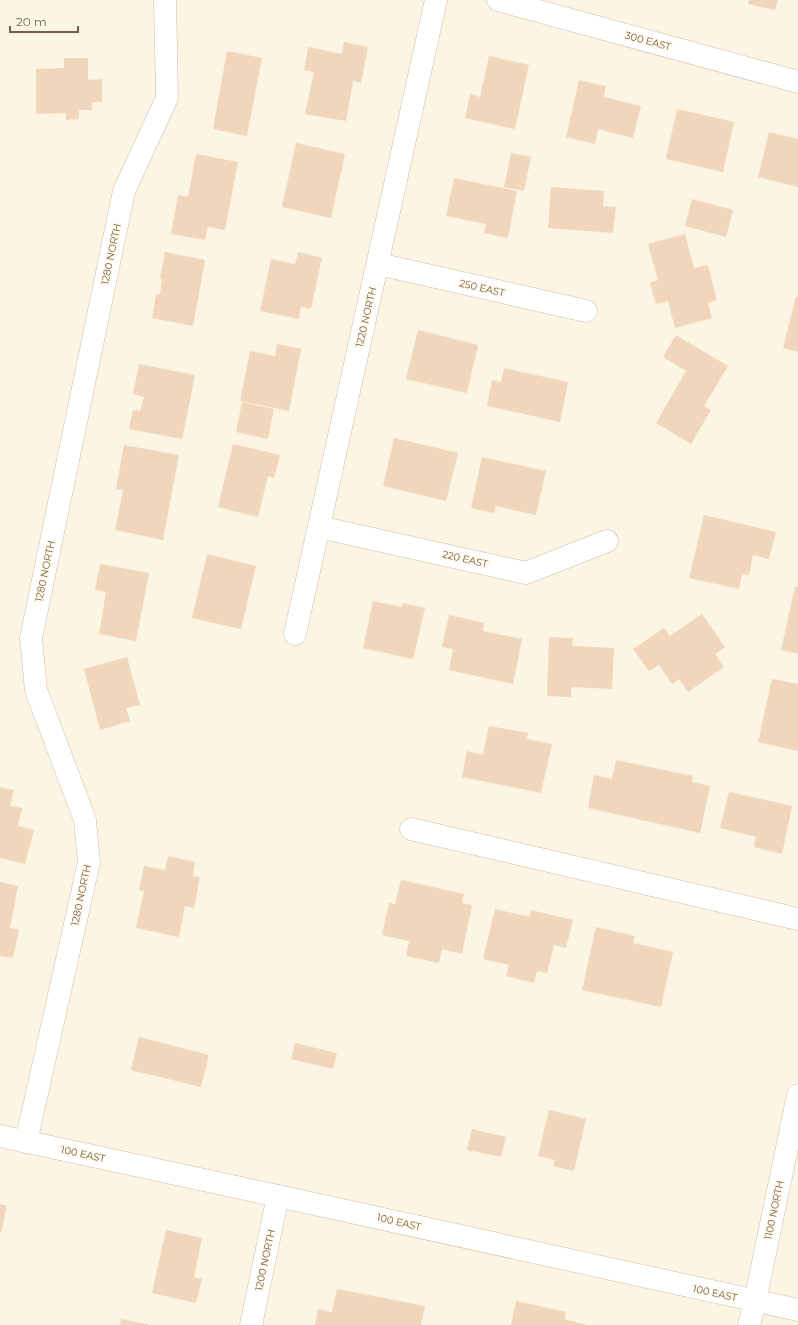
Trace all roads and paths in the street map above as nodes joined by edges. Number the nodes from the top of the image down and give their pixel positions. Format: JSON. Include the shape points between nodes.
{"nodes":[{"id":1,"x":165,"y":0,"type":"edge"},
{"id":2,"x":436,"y":0,"type":"edge"},
{"id":3,"x":498,"y":0,"type":"edge"},
{"id":4,"x":798,"y":82,"type":"edge"},
{"id":5,"x":378,"y":264,"type":"junction"},
{"id":6,"x":586,"y":311,"type":"dead end"},
{"id":7,"x":319,"y":527,"type":"junction"},
{"id":8,"x":607,"y":541,"type":"dead end"},
{"id":9,"x":295,"y":634,"type":"dead end"},
{"id":10,"x":411,"y":830,"type":"dead end"},
{"id":11,"x":798,"y":919,"type":"edge"},
{"id":12,"x":798,"y":1094,"type":"edge"},
{"id":13,"x":0,"y":1136,"type":"edge"},
{"id":14,"x":26,"y":1142,"type":"junction"},
{"id":15,"x":278,"y":1196,"type":"junction"},
{"id":16,"x":755,"y":1301,"type":"junction"},
{"id":17,"x":798,"y":1310,"type":"edge"},
{"id":18,"x":251,"y":1325,"type":"edge"},
{"id":19,"x":749,"y":1325,"type":"edge"}],
"edges":[{"from":1,"to":14,"type":"street","name":"1280 NORTH","via":[[167,98],[124,191],[31,638],[36,690],[85,820],[89,862]]},
{"from":2,"to":5,"type":"street","name":"1220 NORTH"},
{"from":3,"to":4,"type":"street","name":"300 EAST"},
{"from":5,"to":6,"type":"street","name":"250 EAST"},
{"from":5,"to":7,"type":"street","name":"1220 NORTH"},
{"from":7,"to":8,"type":"street","name":"220 EAST","via":[[526,573]]},
{"from":7,"to":9,"type":"street","name":"1220 NORTH"},
{"from":10,"to":11,"type":"street"},
{"from":12,"to":16,"type":"street","name":"1100 NORTH"},
{"from":13,"to":14,"type":"street","name":"100 EAST"},
{"from":14,"to":15,"type":"street","name":"100 EAST"},
{"from":15,"to":16,"type":"street","name":"100 EAST"},
{"from":15,"to":18,"type":"street","name":"1200 NORTH"},
{"from":16,"to":17,"type":"street","name":"100 EAST"},
{"from":16,"to":19,"type":"street","name":"1100 NORTH"}]}
